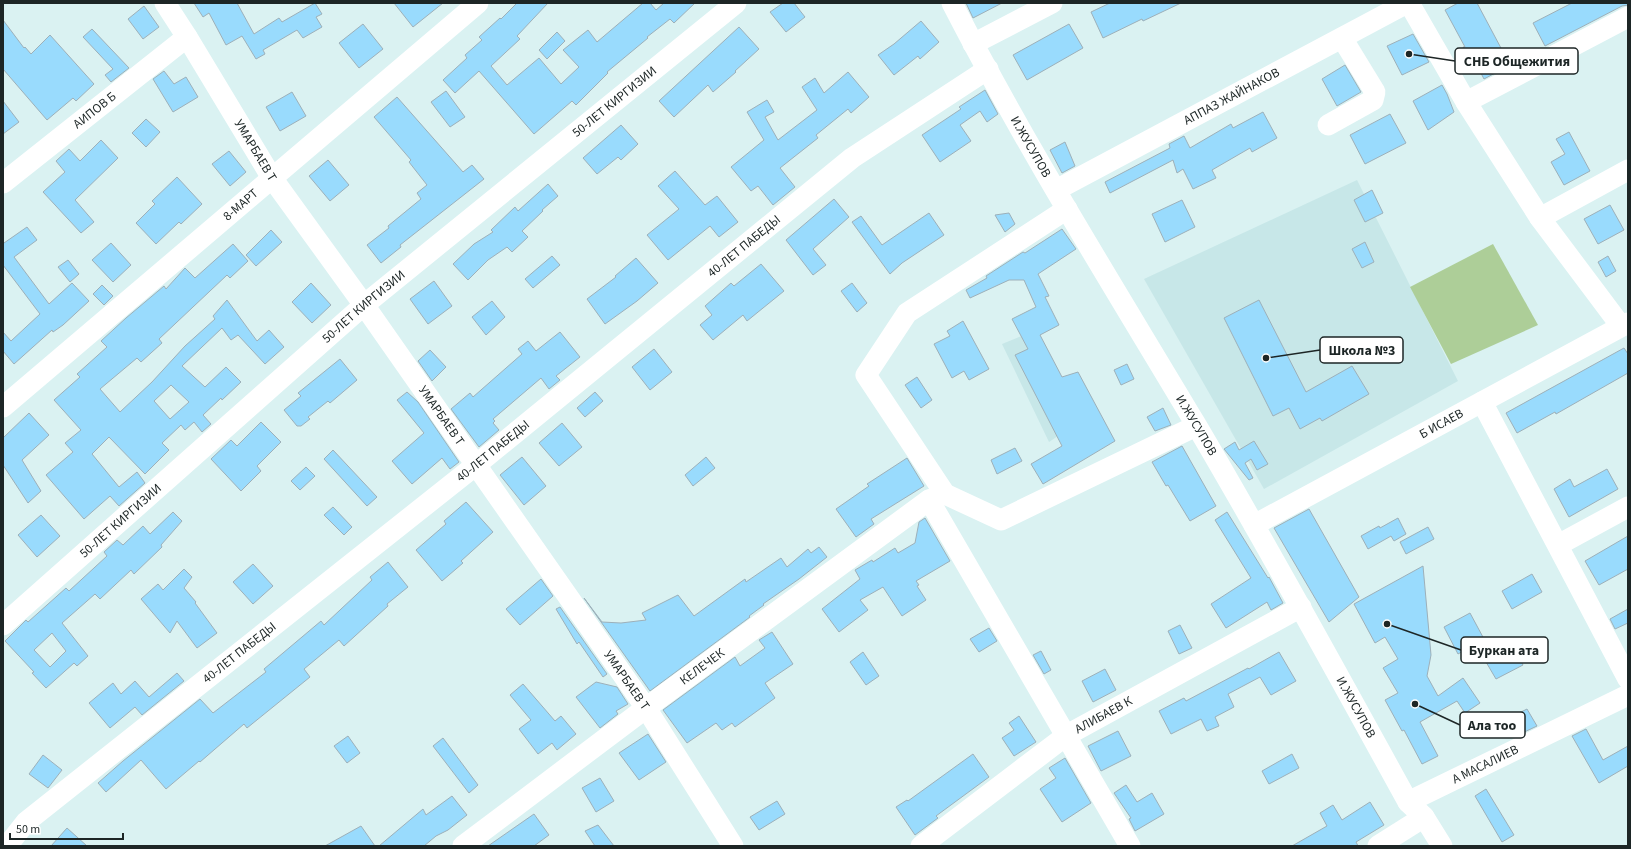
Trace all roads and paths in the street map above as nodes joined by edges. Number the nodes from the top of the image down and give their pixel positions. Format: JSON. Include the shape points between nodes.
{"nodes":[{"id":1,"x":165,"y":3,"type":"edge"},
{"id":2,"x":478,"y":3,"type":"edge"},
{"id":3,"x":736,"y":3,"type":"edge"},
{"id":4,"x":952,"y":3,"type":"edge"},
{"id":5,"x":1052,"y":3,"type":"edge"},
{"id":6,"x":1408,"y":3,"type":"edge"},
{"id":7,"x":1628,"y":17,"type":"edge"},
{"id":8,"x":187,"y":37,"type":"junction"},
{"id":9,"x":1342,"y":38,"type":"junction"},
{"id":10,"x":973,"y":44,"type":"junction"},
{"id":11,"x":988,"y":69,"type":"junction"},
{"id":12,"x":1466,"y":102,"type":"junction"},
{"id":13,"x":1328,"y":125,"type":"dead end"},
{"id":14,"x":1628,"y":170,"type":"edge"},
{"id":15,"x":272,"y":178,"type":"junction"},
{"id":16,"x":3,"y":183,"type":"edge"},
{"id":17,"x":1056,"y":190,"type":"junction"},
{"id":18,"x":1067,"y":209,"type":"junction"},
{"id":19,"x":1540,"y":218,"type":"junction"},
{"id":20,"x":364,"y":305,"type":"junction"},
{"id":21,"x":1624,"y":324,"type":"edge"},
{"id":22,"x":1482,"y":402,"type":"junction"},
{"id":23,"x":3,"y":407,"type":"edge"},
{"id":24,"x":1196,"y":426,"type":"junction"},
{"id":25,"x":476,"y":465,"type":"junction"},
{"id":26,"x":937,"y":497,"type":"junction"},
{"id":27,"x":1628,"y":507,"type":"edge"},
{"id":28,"x":1254,"y":526,"type":"junction"},
{"id":29,"x":1558,"y":545,"type":"junction"},
{"id":30,"x":1301,"y":607,"type":"junction"},
{"id":31,"x":3,"y":625,"type":"edge"},
{"id":32,"x":1628,"y":679,"type":"edge"},
{"id":33,"x":1628,"y":695,"type":"edge"},
{"id":34,"x":646,"y":708,"type":"junction"},
{"id":35,"x":1067,"y":735,"type":"junction"},
{"id":36,"x":1408,"y":802,"type":"junction"},
{"id":37,"x":1424,"y":817,"type":"junction"},
{"id":38,"x":7,"y":846,"type":"edge"},
{"id":39,"x":463,"y":846,"type":"edge"},
{"id":40,"x":733,"y":846,"type":"edge"},
{"id":41,"x":921,"y":846,"type":"edge"},
{"id":42,"x":1130,"y":846,"type":"edge"},
{"id":43,"x":1378,"y":846,"type":"edge"},
{"id":44,"x":1442,"y":846,"type":"edge"}],
"edges":[{"from":1,"to":8,"type":"street","name":"УМАРБАЕВ Т"},
{"from":2,"to":15,"type":"street","name":"8-МАРТ"},
{"from":3,"to":20,"type":"street","name":"50-ЛЕТ КИРГИЗИИ"},
{"from":4,"to":10,"type":"street","name":"И.ЖУСУПОВ"},
{"from":5,"to":10,"type":"street"},
{"from":6,"to":9,"type":"street","name":"АППАЗ ЖАЙНАКОВ"},
{"from":6,"to":12,"type":"street"},
{"from":7,"to":12,"type":"street"},
{"from":8,"to":15,"type":"street","name":"УМАРБАЕВ Т"},
{"from":8,"to":16,"type":"street","name":"АИПОВ Б"},
{"from":9,"to":13,"type":"street","via":[[1375,96],[1373,100]]},
{"from":9,"to":17,"type":"street","name":"АППАЗ ЖАЙНАКОВ"},
{"from":10,"to":11,"type":"street","name":"И.ЖУСУПОВ"},
{"from":11,"to":17,"type":"street","name":"И.ЖУСУПОВ"},
{"from":11,"to":25,"type":"street","name":"40-ЛЕТ ПАБЕДЫ","via":[[852,158]]},
{"from":12,"to":19,"type":"street"},
{"from":14,"to":19,"type":"street"},
{"from":15,"to":20,"type":"street","name":"УМАРБАЕВ Т"},
{"from":15,"to":23,"type":"street","name":"8-МАРТ"},
{"from":17,"to":18,"type":"street","name":"И.ЖУСУПОВ"},
{"from":18,"to":24,"type":"street","name":"И.ЖУСУПОВ"},
{"from":18,"to":26,"type":"street","via":[[906,313],[866,375]]},
{"from":19,"to":21,"type":"street"},
{"from":20,"to":25,"type":"street","name":"УМАРБАЕВ Т"},
{"from":20,"to":31,"type":"street","name":"50-ЛЕТ КИРГИЗИИ"},
{"from":21,"to":22,"type":"street","name":"Б ИСАЕВ"},
{"from":22,"to":28,"type":"street","name":"Б ИСАЕВ"},
{"from":22,"to":29,"type":"street"},
{"from":24,"to":26,"type":"street","via":[[1001,520]]},
{"from":24,"to":28,"type":"street","name":"И.ЖУСУПОВ"},
{"from":25,"to":34,"type":"street","name":"УМАРБАЕВ Т"},
{"from":25,"to":38,"type":"street","name":"40-ЛЕТ ПАБЕДЫ","via":[[26,822]]},
{"from":26,"to":34,"type":"street","name":"КЕЛЕЧЕК"},
{"from":26,"to":35,"type":"street"},
{"from":27,"to":29,"type":"street"},
{"from":28,"to":30,"type":"street","name":"И.ЖУСУПОВ"},
{"from":29,"to":32,"type":"street"},
{"from":30,"to":35,"type":"street","name":"АЛИБАЕВ К"},
{"from":30,"to":36,"type":"street","name":"И.ЖУСУПОВ"},
{"from":33,"to":36,"type":"street","name":"А МАСАЛИЕВ"},
{"from":34,"to":39,"type":"street","name":"КЕЛЕЧЕК"},
{"from":34,"to":40,"type":"street","name":"УМАРБАЕВ Т"},
{"from":35,"to":41,"type":"street","name":"АЛИБАЕВ К"},
{"from":35,"to":42,"type":"street"},
{"from":36,"to":37,"type":"street","name":"И.ЖУСУПОВ"},
{"from":37,"to":43,"type":"street"},
{"from":37,"to":44,"type":"street","name":"И.ЖУСУПОВ"}]}
